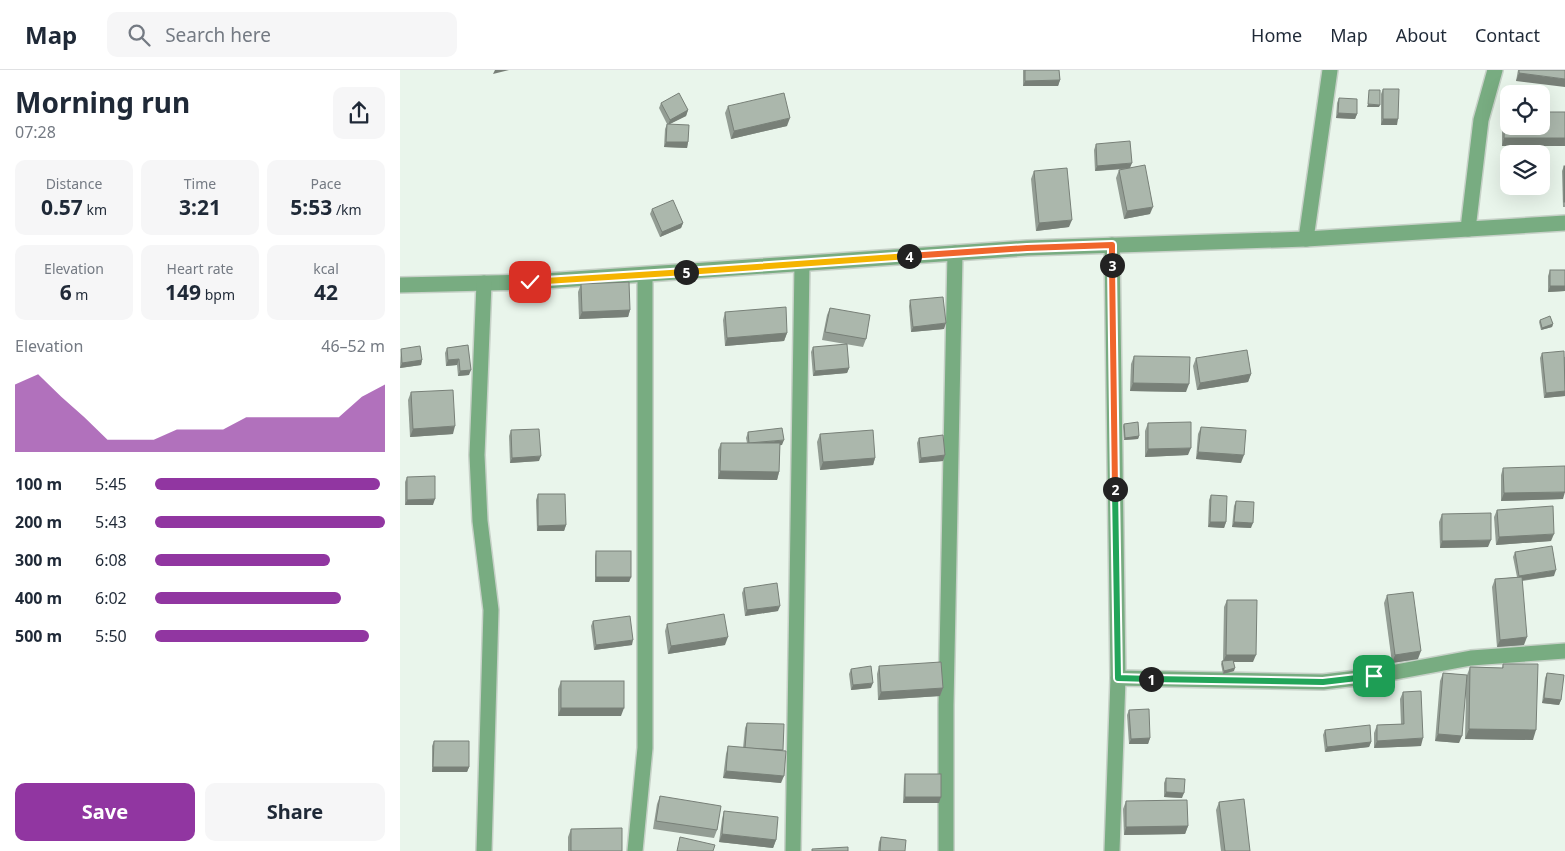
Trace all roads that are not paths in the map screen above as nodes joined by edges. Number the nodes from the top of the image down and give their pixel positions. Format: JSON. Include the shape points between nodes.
{"nodes":[{"id":1,"x":1330,"y":70,"type":"edge"},
{"id":2,"x":1495,"y":70,"type":"edge"},
{"id":3,"x":1565,"y":223,"type":"edge"},
{"id":4,"x":1468,"y":228,"type":"junction"},
{"id":5,"x":1306,"y":239,"type":"junction"},
{"id":6,"x":1112,"y":245,"type":"junction"},
{"id":7,"x":955,"y":253,"type":"junction"},
{"id":8,"x":802,"y":264,"type":"junction"},
{"id":9,"x":645,"y":275,"type":"junction"},
{"id":10,"x":484,"y":283,"type":"junction"},
{"id":11,"x":400,"y":285,"type":"edge"},
{"id":12,"x":1565,"y":651,"type":"edge"},
{"id":13,"x":1118,"y":678,"type":"junction"},
{"id":14,"x":484,"y":851,"type":"edge"},
{"id":15,"x":635,"y":851,"type":"edge"},
{"id":16,"x":793,"y":851,"type":"edge"},
{"id":17,"x":946,"y":851,"type":"edge"},
{"id":18,"x":1112,"y":851,"type":"edge"}],
"edges":[{"from":1,"to":5,"type":"street"},
{"from":2,"to":4,"type":"street","via":[[1481,120]]},
{"from":3,"to":4,"type":"street"},
{"from":4,"to":5,"type":"street"},
{"from":5,"to":6,"type":"street"},
{"from":6,"to":7,"type":"street"},
{"from":6,"to":13,"type":"street"},
{"from":7,"to":8,"type":"street"},
{"from":7,"to":17,"type":"street"},
{"from":8,"to":9,"type":"street"},
{"from":8,"to":16,"type":"street"},
{"from":9,"to":10,"type":"street"},
{"from":9,"to":15,"type":"street","via":[[645,748]]},
{"from":10,"to":11,"type":"street"},
{"from":10,"to":14,"type":"street","via":[[477,455],[480,521],[490,610]]},
{"from":12,"to":13,"type":"street","via":[[1471,658],[1323,682]]},
{"from":13,"to":18,"type":"street"}]}
